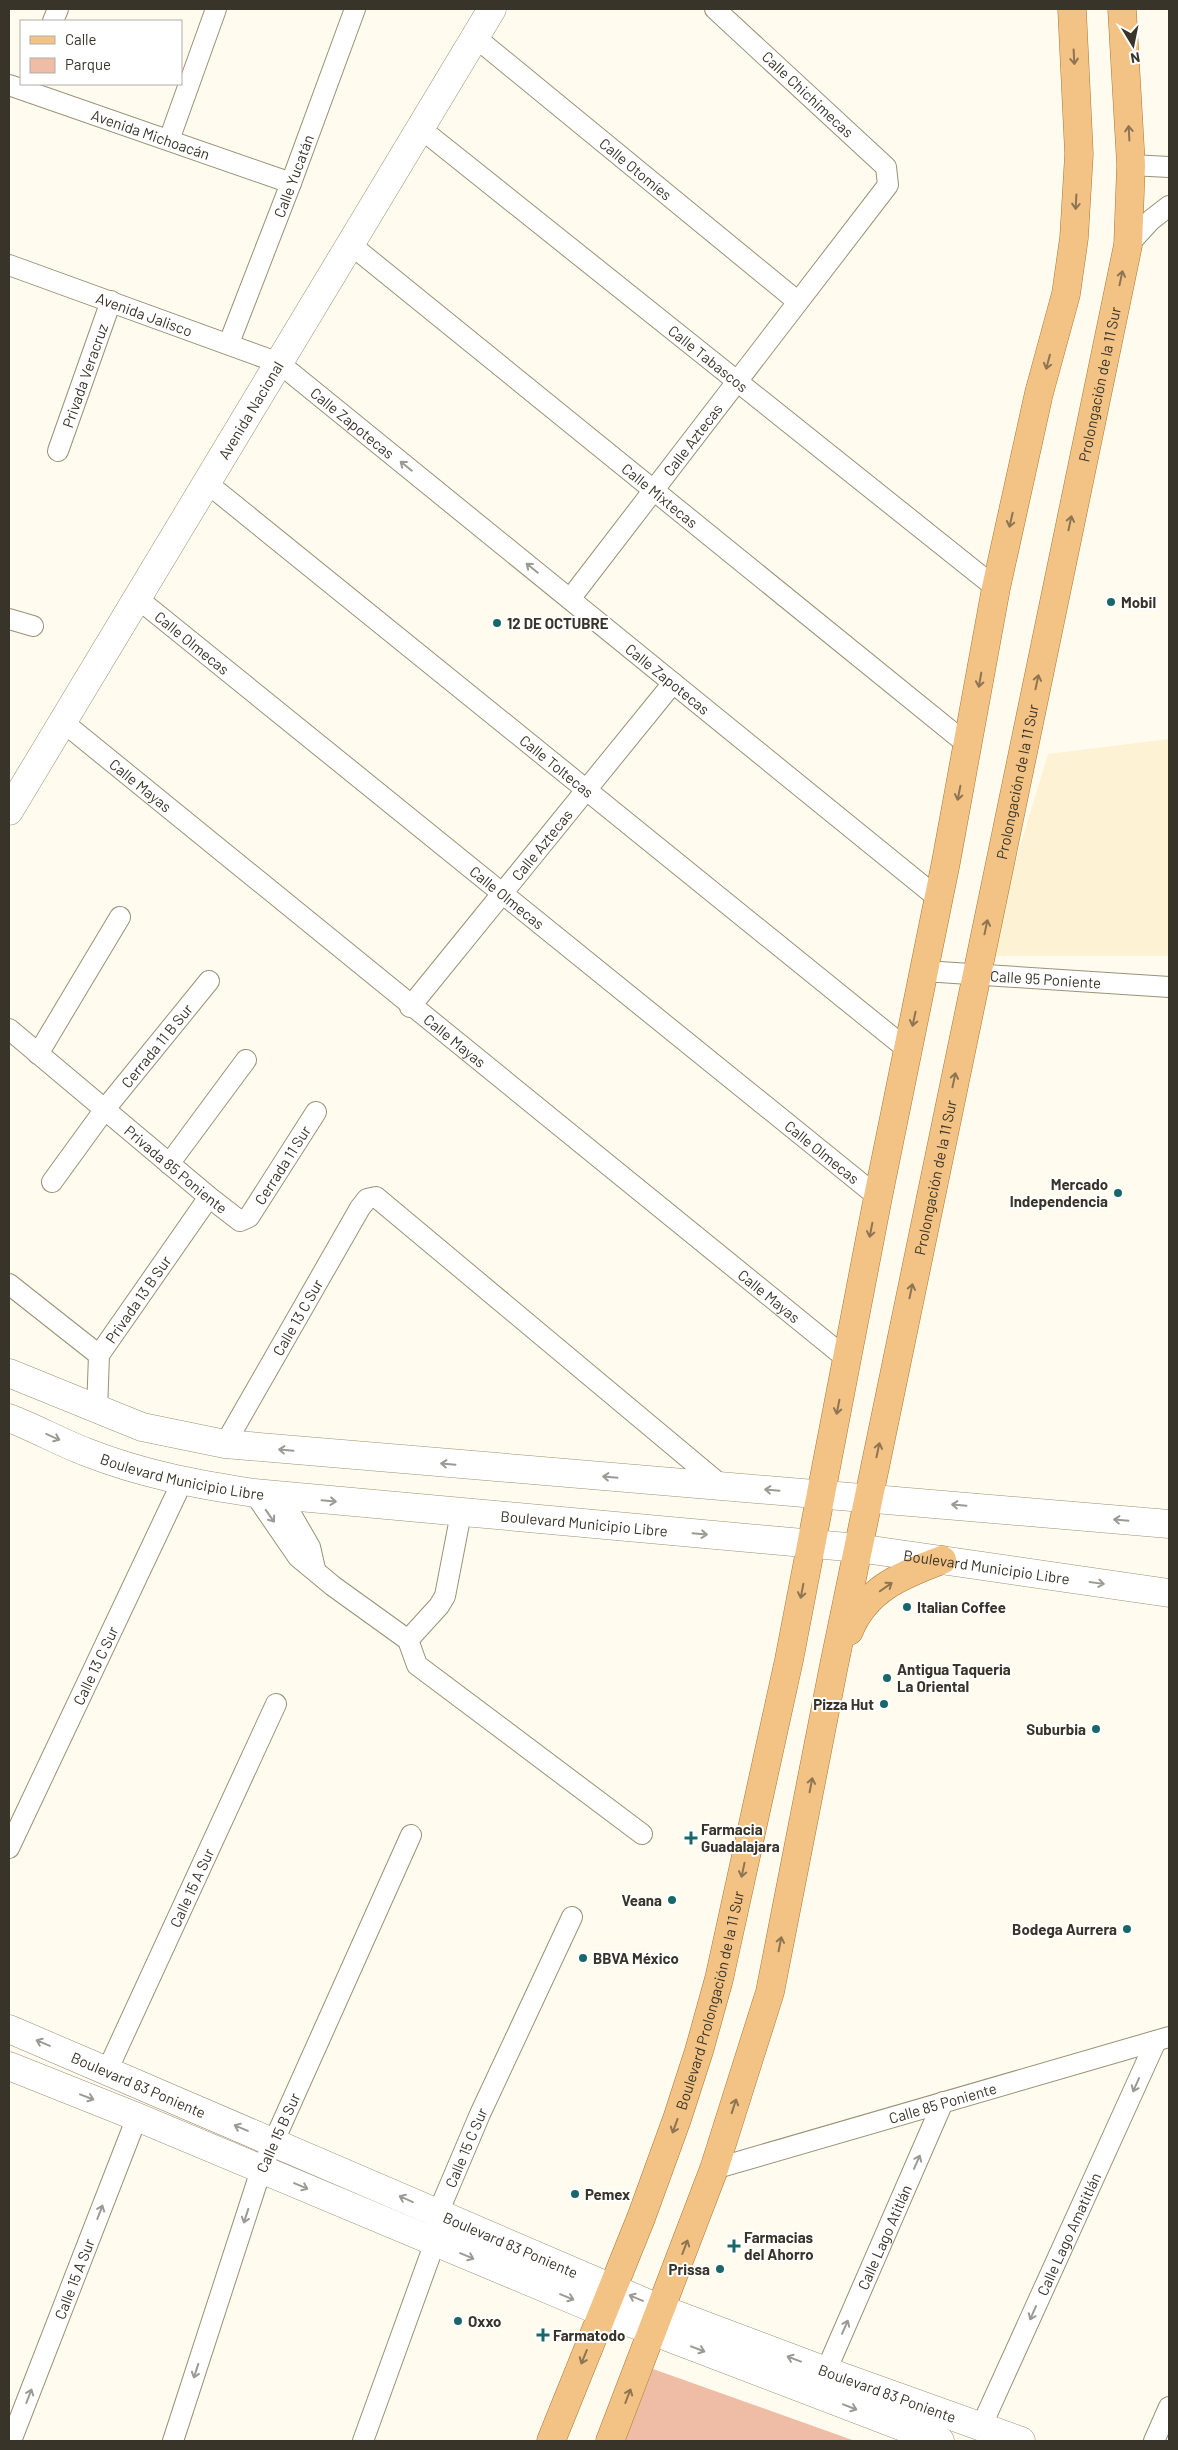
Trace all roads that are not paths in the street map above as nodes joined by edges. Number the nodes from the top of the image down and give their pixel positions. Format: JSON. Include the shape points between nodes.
{"nodes":[{"id":1,"x":216,"y":9,"type":"edge"},
{"id":2,"x":354,"y":9,"type":"edge"},
{"id":3,"x":492,"y":9,"type":"edge"},
{"id":4,"x":715,"y":9,"type":"edge"},
{"id":5,"x":1072,"y":9,"type":"edge"},
{"id":6,"x":1122,"y":9,"type":"edge"},
{"id":7,"x":475,"y":37,"type":"junction"},
{"id":8,"x":22,"y":87,"type":"edge"},
{"id":9,"x":420,"y":128,"type":"junction"},
{"id":10,"x":169,"y":140,"type":"junction"},
{"id":11,"x":1131,"y":165,"type":"junction"},
{"id":12,"x":1169,"y":167,"type":"edge"},
{"id":13,"x":291,"y":183,"type":"junction"},
{"id":14,"x":888,"y":185,"type":"joint"},
{"id":15,"x":1169,"y":206,"type":"edge"},
{"id":16,"x":350,"y":244,"type":"junction"},
{"id":17,"x":1128,"y":245,"type":"junction"},
{"id":18,"x":9,"y":265,"type":"edge"},
{"id":19,"x":111,"y":301,"type":"junction"},
{"id":20,"x":797,"y":301,"type":"junction"},
{"id":21,"x":229,"y":343,"type":"junction"},
{"id":22,"x":279,"y":362,"type":"junction"},
{"id":23,"x":737,"y":381,"type":"junction"},
{"id":24,"x":58,"y":451,"type":"dead end"},
{"id":25,"x":206,"y":483,"type":"junction"},
{"id":26,"x":654,"y":490,"type":"junction"},
{"id":27,"x":996,"y":588,"type":"junction"},
{"id":28,"x":137,"y":598,"type":"junction"},
{"id":29,"x":570,"y":599,"type":"junction"},
{"id":30,"x":9,"y":620,"type":"edge"},
{"id":31,"x":33,"y":626,"type":"dead end"},
{"id":32,"x":673,"y":683,"type":"junction"},
{"id":33,"x":62,"y":722,"type":"junction"},
{"id":34,"x":968,"y":745,"type":"junction"},
{"id":35,"x":586,"y":790,"type":"junction"},
{"id":36,"x":9,"y":811,"type":"edge"},
{"id":37,"x":502,"y":894,"type":"junction"},
{"id":38,"x":938,"y":899,"type":"junction"},
{"id":39,"x":120,"y":917,"type":"dead end"},
{"id":40,"x":924,"y":971,"type":"junction"},
{"id":41,"x":976,"y":975,"type":"junction"},
{"id":42,"x":209,"y":981,"type":"dead end"},
{"id":43,"x":1169,"y":987,"type":"edge"},
{"id":44,"x":410,"y":1007,"type":"junction"},
{"id":45,"x":9,"y":1029,"type":"edge"},
{"id":46,"x":908,"y":1050,"type":"junction"},
{"id":47,"x":38,"y":1054,"type":"junction"},
{"id":48,"x":246,"y":1060,"type":"dead end"},
{"id":49,"x":105,"y":1110,"type":"junction"},
{"id":50,"x":316,"y":1112,"type":"dead end"},
{"id":51,"x":169,"y":1164,"type":"junction"},
{"id":52,"x":52,"y":1182,"type":"dead end"},
{"id":53,"x":209,"y":1197,"type":"junction"},
{"id":54,"x":878,"y":1197,"type":"junction"},
{"id":55,"x":249,"y":1217,"type":"joint"},
{"id":56,"x":9,"y":1284,"type":"edge"},
{"id":57,"x":98,"y":1355,"type":"junction"},
{"id":58,"x":847,"y":1359,"type":"junction"},
{"id":59,"x":9,"y":1373,"type":"edge"},
{"id":60,"x":97,"y":1411,"type":"junction"},
{"id":61,"x":10,"y":1420,"type":"edge"},
{"id":62,"x":225,"y":1444,"type":"junction"},
{"id":63,"x":182,"y":1482,"type":"junction"},
{"id":64,"x":722,"y":1486,"type":"junction"},
{"id":65,"x":254,"y":1493,"type":"junction"},
{"id":66,"x":821,"y":1494,"type":"junction"},
{"id":67,"x":281,"y":1497,"type":"junction"},
{"id":68,"x":868,"y":1498,"type":"junction"},
{"id":69,"x":461,"y":1513,"type":"junction"},
{"id":70,"x":1169,"y":1524,"type":"edge"},
{"id":71,"x":811,"y":1544,"type":"junction"},
{"id":72,"x":858,"y":1548,"type":"junction"},
{"id":73,"x":942,"y":1560,"type":"junction"},
{"id":74,"x":315,"y":1569,"type":"junction"},
{"id":75,"x":1169,"y":1593,"type":"edge"},
{"id":76,"x":408,"y":1640,"type":"junction"},
{"id":77,"x":833,"y":1670,"type":"junction"},
{"id":78,"x":276,"y":1704,"type":"dead end"},
{"id":79,"x":642,"y":1834,"type":"dead end"},
{"id":80,"x":411,"y":1835,"type":"dead end"},
{"id":81,"x":9,"y":1848,"type":"edge"},
{"id":82,"x":572,"y":1917,"type":"dead end"},
{"id":83,"x":9,"y":2031,"type":"edge"},
{"id":84,"x":1162,"y":2039,"type":"edge"},
{"id":85,"x":9,"y":2066,"type":"edge"},
{"id":86,"x":107,"y":2071,"type":"junction"},
{"id":87,"x":943,"y":2102,"type":"junction"},
{"id":88,"x":137,"y":2116,"type":"junction"},
{"id":89,"x":274,"y":2142,"type":"junction"},
{"id":90,"x":714,"y":2169,"type":"junction"},
{"id":91,"x":261,"y":2170,"type":"junction"},
{"id":92,"x":438,"y":2213,"type":"junction"},
{"id":93,"x":434,"y":2242,"type":"junction"},
{"id":94,"x":607,"y":2300,"type":"junction"},
{"id":95,"x":657,"y":2320,"type":"junction"},
{"id":96,"x":826,"y":2372,"type":"junction"},
{"id":97,"x":1169,"y":2407,"type":"edge"},
{"id":98,"x":981,"y":2427,"type":"junction"},
{"id":99,"x":11,"y":2441,"type":"edge"},
{"id":100,"x":173,"y":2441,"type":"edge"},
{"id":101,"x":363,"y":2441,"type":"edge"},
{"id":102,"x":551,"y":2441,"type":"edge"},
{"id":103,"x":610,"y":2441,"type":"edge"},
{"id":104,"x":940,"y":2441,"type":"edge"},
{"id":105,"x":1021,"y":2441,"type":"edge"},
{"id":106,"x":1154,"y":2441,"type":"edge"}],
"edges":[{"from":1,"to":10,"type":"street"},
{"from":2,"to":13,"type":"street","name":"Calle Yucatán"},
{"from":3,"to":7,"type":"main road","name":"Avenida Nacional"},
{"from":4,"to":14,"type":"street","name":"Calle Chichimecas","via":[[886,167]]},
{"from":5,"to":27,"type":"main road","one_way":true,"via":[[1079,154],[1074,238],[1066,294],[1039,393]]},
{"from":11,"to":6,"type":"main road","name":"Prolongación de la 11 Sur","one_way":true},
{"from":7,"to":9,"type":"main road","name":"Avenida Nacional"},
{"from":7,"to":20,"type":"street","name":"Calle Otomíes"},
{"from":8,"to":10,"type":"street","name":"Avenida Michoacán"},
{"from":9,"to":16,"type":"main road","name":"Avenida Nacional"},
{"from":9,"to":23,"type":"street","name":"Calle Tabascos"},
{"from":10,"to":13,"type":"street","name":"Avenida Michoacán"},
{"from":11,"to":12,"type":"street"},
{"from":11,"to":17,"type":"main road","name":"Prolongación de la 11 Sur"},
{"from":13,"to":21,"type":"street","name":"Calle Yucatán"},
{"from":14,"to":20,"type":"street","name":"Calle Aztecas"},
{"from":15,"to":17,"type":"street"},
{"from":16,"to":22,"type":"main road","name":"Avenida Nacional"},
{"from":16,"to":26,"type":"street","name":"Calle Mixtecas"},
{"from":41,"to":17,"type":"main road","name":"Prolongación de la 11 Sur","one_way":true},
{"from":18,"to":19,"type":"street","name":"Avenida Jalisco"},
{"from":19,"to":21,"type":"street","name":"Avenida Jalisco"},
{"from":19,"to":24,"type":"street","name":"Privada Veracruz"},
{"from":20,"to":23,"type":"street","name":"Calle Aztecas"},
{"from":21,"to":22,"type":"street","name":"Avenida Jalisco"},
{"from":22,"to":25,"type":"main road","name":"Avenida Nacional"},
{"from":29,"to":22,"type":"street","name":"Calle Zapotecas","one_way":true},
{"from":23,"to":26,"type":"street","name":"Calle Aztecas"},
{"from":23,"to":27,"type":"street","name":"Calle Tabascos"},
{"from":25,"to":28,"type":"main road","name":"Avenida Nacional"},
{"from":25,"to":35,"type":"street","name":"Calle Toltecas"},
{"from":26,"to":29,"type":"street","name":"Calle Aztecas"},
{"from":26,"to":34,"type":"street","name":"Calle Mixtecas"},
{"from":27,"to":34,"type":"main road","one_way":true},
{"from":28,"to":33,"type":"main road","name":"Avenida Nacional"},
{"from":28,"to":37,"type":"street","name":"Calle Olmecas"},
{"from":29,"to":32,"type":"street","name":"Calle Zapotecas"},
{"from":30,"to":31,"type":"street"},
{"from":32,"to":35,"type":"street","name":"Calle Aztecas"},
{"from":32,"to":38,"type":"street","name":"Calle Zapotecas"},
{"from":33,"to":36,"type":"main road","name":"Avenida Nacional"},
{"from":33,"to":44,"type":"street","name":"Calle Mayas"},
{"from":34,"to":38,"type":"main road","one_way":true},
{"from":35,"to":37,"type":"street","name":"Calle Aztecas"},
{"from":35,"to":46,"type":"street","name":"Calle Toltecas"},
{"from":37,"to":44,"type":"street","name":"Calle Aztecas"},
{"from":37,"to":54,"type":"street","name":"Calle Olmecas"},
{"from":38,"to":40,"type":"main road"},
{"from":39,"to":47,"type":"street"},
{"from":40,"to":41,"type":"street","name":"Calle 95 Poniente"},
{"from":40,"to":46,"type":"main road","one_way":true},
{"from":41,"to":43,"type":"street","name":"Calle 95 Poniente"},
{"from":68,"to":41,"type":"main road","name":"Prolongación de la 11 Sur","one_way":true},
{"from":42,"to":49,"type":"street","name":"Cerrada 11 B Sur"},
{"from":44,"to":58,"type":"street","name":"Calle Mayas"},
{"from":45,"to":47,"type":"street","name":"Privada 85 Poniente"},
{"from":46,"to":54,"type":"main road"},
{"from":47,"to":49,"type":"street","name":"Privada 85 Poniente"},
{"from":48,"to":51,"type":"street"},
{"from":49,"to":51,"type":"street","name":"Privada 85 Poniente"},
{"from":49,"to":52,"type":"street"},
{"from":50,"to":55,"type":"street","name":"Cerrada 11 Sur"},
{"from":51,"to":53,"type":"street","name":"Privada 85 Poniente"},
{"from":53,"to":55,"type":"street","name":"Privada 85 Poniente","via":[[240,1221]]},
{"from":53,"to":57,"type":"street","name":"Privada 13 B Sur"},
{"from":54,"to":58,"type":"main road","one_way":true},
{"from":56,"to":57,"type":"street"},
{"from":57,"to":60,"type":"street","name":"Privada 13 B Sur"},
{"from":58,"to":66,"type":"main road","one_way":true},
{"from":59,"to":60,"type":"main road"},
{"from":60,"to":62,"type":"main road","via":[[142,1427]]},
{"from":61,"to":63,"type":"main road","name":"Boulevard Municipio Libre","one_way":true,"via":[[130,1468]]},
{"from":64,"to":62,"type":"main road","one_way":true},
{"from":62,"to":64,"type":"street","name":"Calle 13 C Sur","via":[[360,1208],[367,1199],[376,1197]]},
{"from":63,"to":65,"type":"main road","name":"Boulevard Municipio Libre"},
{"from":63,"to":81,"type":"street","name":"Calle 13 C Sur"},
{"from":66,"to":64,"type":"main road","one_way":true},
{"from":65,"to":67,"type":"main road","name":"Boulevard Municipio Libre"},
{"from":65,"to":74,"type":"street","one_way":true,"via":[[298,1557]]},
{"from":66,"to":68,"type":"main road"},
{"from":66,"to":71,"type":"main road"},
{"from":67,"to":69,"type":"main road","name":"Boulevard Municipio Libre","one_way":true},
{"from":67,"to":74,"type":"street","via":[[310,1547]]},
{"from":70,"to":68,"type":"main road","one_way":true},
{"from":68,"to":72,"type":"main road","name":"Prolongación de la 11 Sur"},
{"from":69,"to":71,"type":"main road","name":"Boulevard Municipio Libre","one_way":true},
{"from":69,"to":76,"type":"street","via":[[445,1596]]},
{"from":71,"to":72,"type":"main road","name":"Boulevard Municipio Libre"},
{"from":71,"to":94,"type":"main road","name":"Boulevard Prolongación de la 11 Sur","one_way":true,"via":[[789,1660],[712,2008],[675,2127]]},
{"from":72,"to":73,"type":"main road","name":"Boulevard Municipio Libre"},
{"from":72,"to":77,"type":"main road"},
{"from":73,"to":75,"type":"main road","name":"Boulevard Municipio Libre","one_way":true},
{"from":77,"to":73,"type":"main road","one_way":true,"via":[[854,1619],[865,1602],[903,1575]]},
{"from":74,"to":76,"type":"street","via":[[333,1586]]},
{"from":76,"to":79,"type":"street","via":[[417,1665]]},
{"from":90,"to":77,"type":"main road","one_way":true,"via":[[770,1992]]},
{"from":78,"to":86,"type":"street","name":"Calle 15 A Sur"},
{"from":80,"to":89,"type":"street","name":"Calle 15 B Sur"},
{"from":82,"to":92,"type":"street","name":"Calle 15 C Sur","via":[[480,2114]]},
{"from":86,"to":83,"type":"main road","name":"Boulevard 83 Poniente","one_way":true},
{"from":84,"to":87,"type":"street","name":"Calle 85 Poniente"},
{"from":84,"to":98,"type":"street","name":"Calle Lago Amatitlán","one_way":true},
{"from":85,"to":88,"type":"main road","name":"Boulevard 83 Poniente","one_way":true},
{"from":89,"to":86,"type":"main road","name":"Boulevard 83 Poniente","one_way":true},
{"from":87,"to":90,"type":"street","name":"Calle 85 Poniente"},
{"from":96,"to":87,"type":"street","name":"Calle Lago Atitlán","one_way":true},
{"from":88,"to":91,"type":"main road","name":"Boulevard 83 Poniente"},
{"from":99,"to":88,"type":"street","name":"Calle 15 A Sur","one_way":true},
{"from":89,"to":91,"type":"street","name":"Calle 15 B Sur"},
{"from":92,"to":89,"type":"main road","name":"Boulevard 83 Poniente","one_way":true},
{"from":95,"to":90,"type":"main road","one_way":true},
{"from":91,"to":93,"type":"main road","name":"Boulevard 83 Poniente","one_way":true},
{"from":91,"to":100,"type":"street","name":"Calle 15 B Sur","one_way":true},
{"from":92,"to":93,"type":"street","name":"Calle 15 C Sur"},
{"from":92,"to":94,"type":"main road","name":"Boulevard 83 Poniente"},
{"from":93,"to":94,"type":"main road","name":"Boulevard 83 Poniente","one_way":true},
{"from":93,"to":101,"type":"street","name":"Calle 15 C Sur"},
{"from":94,"to":95,"type":"main road","name":"Boulevard 83 Poniente"},
{"from":94,"to":102,"type":"main road","name":"Boulevard Prolongación de la 11 Sur","one_way":true},
{"from":96,"to":95,"type":"main road","name":"Boulevard 83 Poniente","one_way":true},
{"from":103,"to":95,"type":"main road","one_way":true},
{"from":95,"to":104,"type":"main road","name":"Boulevard 83 Poniente","one_way":true},
{"from":96,"to":98,"type":"main road","name":"Boulevard 83 Poniente"},
{"from":97,"to":106,"type":"street"},
{"from":98,"to":105,"type":"main road","name":"Boulevard 83 Poniente"}]}
